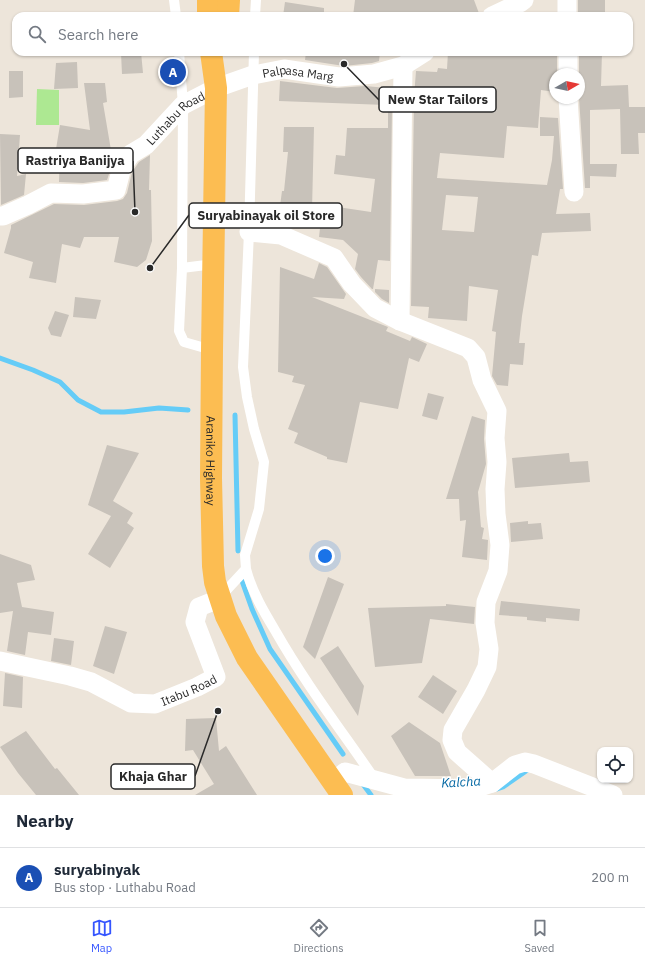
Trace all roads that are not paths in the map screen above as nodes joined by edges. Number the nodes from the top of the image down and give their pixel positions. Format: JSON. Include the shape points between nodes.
{"nodes":[{"id":1,"x":174,"y":0,"type":"edge"},
{"id":2,"x":208,"y":0,"type":"edge"},
{"id":3,"x":228,"y":0,"type":"edge"},
{"id":4,"x":256,"y":0,"type":"edge"},
{"id":5,"x":524,"y":0,"type":"edge"},
{"id":6,"x":567,"y":0,"type":"edge"},
{"id":7,"x":176,"y":12,"type":"edge"},
{"id":8,"x":208,"y":12,"type":"edge"},
{"id":9,"x":228,"y":12,"type":"edge"},
{"id":10,"x":255,"y":12,"type":"edge"},
{"id":11,"x":501,"y":12,"type":"edge"},
{"id":12,"x":567,"y":12,"type":"edge"},
{"id":13,"x":178,"y":56,"type":"edge"},
{"id":14,"x":212,"y":56,"type":"edge"},
{"id":15,"x":223,"y":56,"type":"edge"},
{"id":16,"x":254,"y":56,"type":"edge"},
{"id":17,"x":419,"y":56,"type":"edge"},
{"id":18,"x":568,"y":56,"type":"edge"},
{"id":19,"x":403,"y":66,"type":"junction"},
{"id":20,"x":568,"y":68,"type":"edge"},
{"id":21,"x":253,"y":75,"type":"junction"},
{"id":22,"x":216,"y":88,"type":"junction"},
{"id":23,"x":568,"y":104,"type":"edge"},
{"id":24,"x":183,"y":105,"type":"junction"},
{"id":25,"x":574,"y":192,"type":"dead end"},
{"id":26,"x":0,"y":216,"type":"edge"},
{"id":27,"x":249,"y":232,"type":"junction"},
{"id":28,"x":214,"y":264,"type":"junction"},
{"id":29,"x":182,"y":268,"type":"junction"},
{"id":30,"x":400,"y":321,"type":"junction"},
{"id":31,"x":212,"y":350,"type":"junction"},
{"id":32,"x":246,"y":569,"type":"junction"},
{"id":33,"x":219,"y":599,"type":"junction"},
{"id":34,"x":0,"y":661,"type":"edge"},
{"id":35,"x":375,"y":780,"type":"junction"},
{"id":36,"x":492,"y":783,"type":"junction"},
{"id":37,"x":338,"y":788,"type":"edge"},
{"id":38,"x":613,"y":795,"type":"edge"}],
"edges":[{"from":1,"to":7,"type":"lane"},
{"from":2,"to":8,"type":"highway"},
{"from":3,"to":9,"type":"highway"},
{"from":4,"to":10,"type":"lane"},
{"from":5,"to":11,"type":"street"},
{"from":6,"to":12,"type":"street"},
{"from":13,"to":24,"type":"lane"},
{"from":14,"to":22,"type":"highway","name":"Araniko Highway"},
{"from":15,"to":22,"type":"highway","name":"Araniko Highway"},
{"from":16,"to":21,"type":"lane"},
{"from":17,"to":19,"type":"street","name":"Palpasa Marg"},
{"from":18,"to":20,"type":"street"},
{"from":19,"to":21,"type":"street","name":"Palpasa Marg","via":[[374,74],[339,76],[284,69]]},
{"from":19,"to":30,"type":"street"},
{"from":21,"to":22,"type":"street","name":"Palpasa Marg"},
{"from":21,"to":27,"type":"lane"},
{"from":22,"to":24,"type":"street","name":"Luthabu Road"},
{"from":22,"to":28,"type":"highway","name":"Araniko Highway"},
{"from":23,"to":25,"type":"street"},
{"from":24,"to":26,"type":"street","name":"Luthabu Road","via":[[146,145],[131,154],[122,167],[116,190],[83,194],[51,192]]},
{"from":24,"to":29,"type":"lane"},
{"from":27,"to":30,"type":"street","via":[[281,235],[334,258],[352,284],[375,308]]},
{"from":27,"to":32,"type":"lane","via":[[244,367],[247,397],[264,462],[259,509],[245,555]]},
{"from":28,"to":29,"type":"lane"},
{"from":28,"to":31,"type":"highway","name":"Araniko Highway"},
{"from":29,"to":31,"type":"lane","via":[[179,331],[184,342]]},
{"from":30,"to":36,"type":"street","via":[[468,348],[476,357],[482,380],[497,411],[495,495],[500,544],[498,571],[486,602],[485,624],[489,649],[487,668],[453,730],[452,740],[457,752]]},
{"from":31,"to":33,"type":"highway","name":"Araniko Highway","via":[[213,566]]},
{"from":32,"to":33,"type":"lane"},
{"from":32,"to":35,"type":"lane","via":[[260,605],[291,657]]},
{"from":33,"to":34,"type":"street","name":"Itabu Road","via":[[199,607],[195,622],[216,677],[155,704],[131,702],[92,682]]},
{"from":33,"to":37,"type":"highway","name":"Araniko Highway","via":[[247,658]]},
{"from":35,"to":36,"type":"street","via":[[404,788],[474,789]]},
{"from":35,"to":37,"type":"street","via":[[346,772]]},
{"from":36,"to":38,"type":"street","via":[[516,765],[525,762]]}]}
